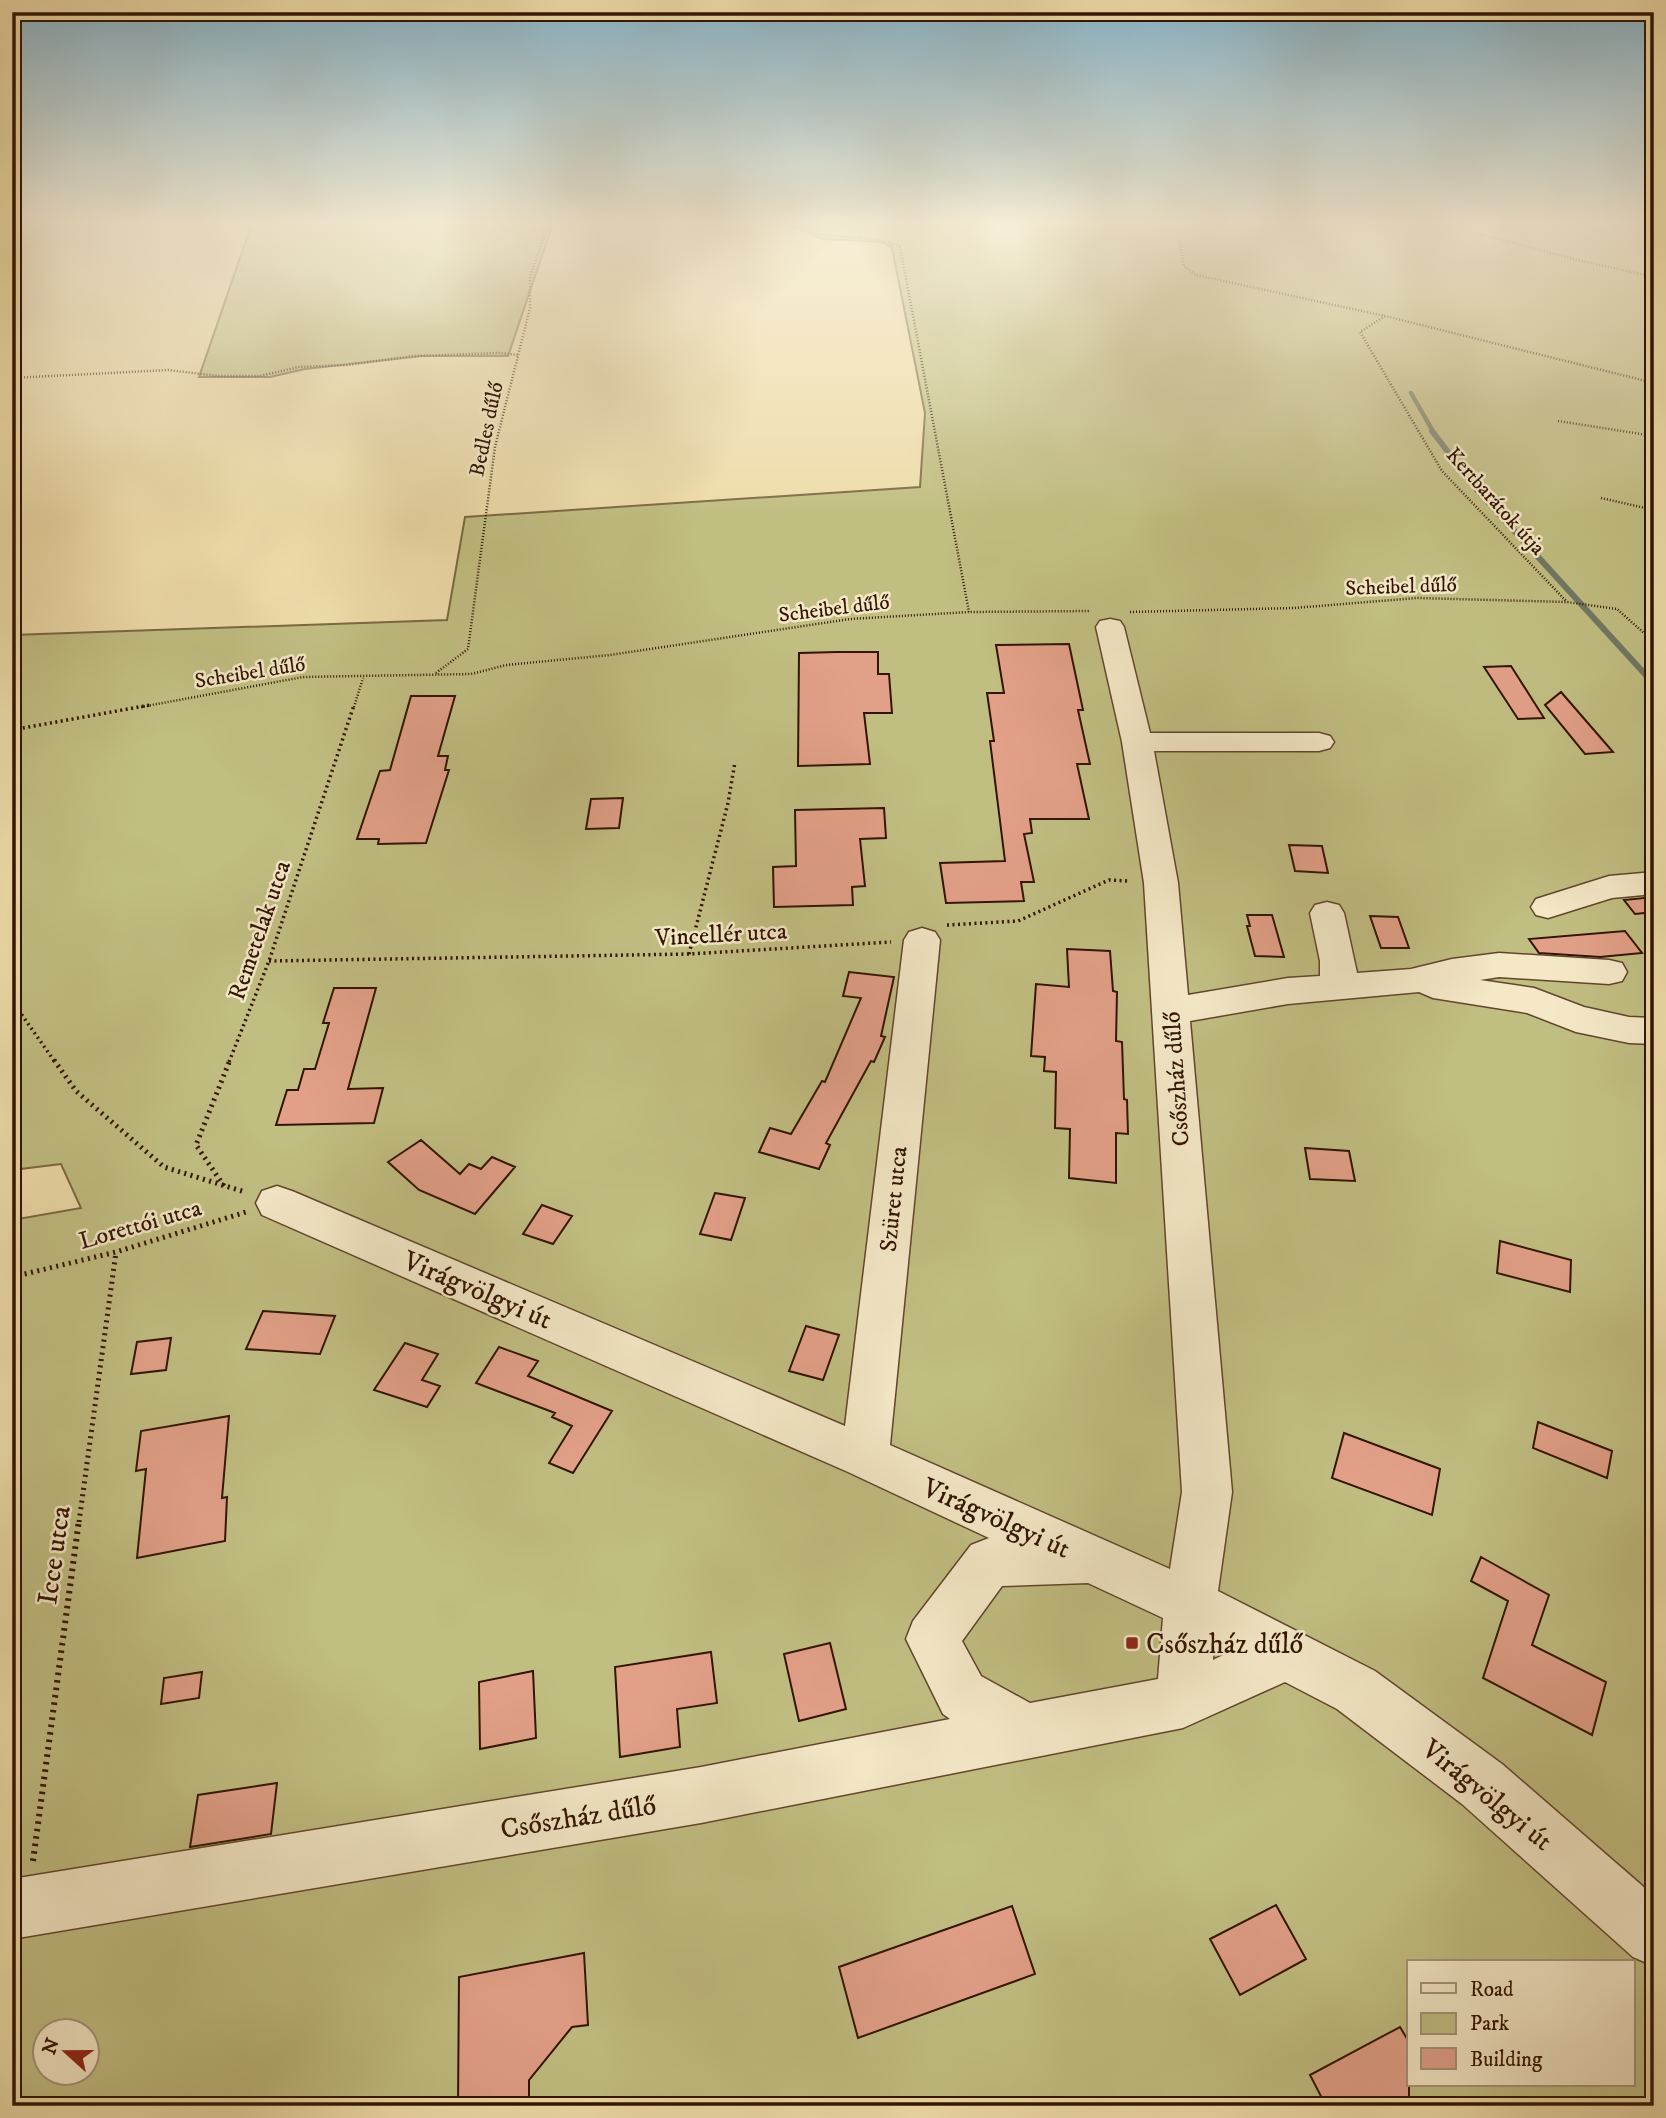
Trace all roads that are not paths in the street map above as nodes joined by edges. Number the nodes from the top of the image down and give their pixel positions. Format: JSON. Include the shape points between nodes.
{"nodes":[{"id":1,"x":1110,"y":617,"type":"road end"},
{"id":2,"x":1137,"y":742,"type":"junction"},
{"id":3,"x":1319,"y":742,"type":"dead end"},
{"id":4,"x":1654,"y":883,"type":"edge"},
{"id":5,"x":1548,"y":907,"type":"dead end"},
{"id":6,"x":1327,"y":913,"type":"dead end"},
{"id":7,"x":922,"y":940,"type":"road end"},
{"id":8,"x":1609,"y":972,"type":"dead end"},
{"id":9,"x":1411,"y":981,"type":"junction"},
{"id":10,"x":1339,"y":987,"type":"junction"},
{"id":11,"x":1171,"y":1011,"type":"junction"},
{"id":12,"x":1654,"y":1031,"type":"edge"},
{"id":13,"x":277,"y":1203,"type":"road end"},
{"id":14,"x":865,"y":1457,"type":"junction"},
{"id":15,"x":1095,"y":1561,"type":"junction"},
{"id":16,"x":1190,"y":1604,"type":"junction"},
{"id":17,"x":1286,"y":1654,"type":"junction"},
{"id":18,"x":1183,"y":1701,"type":"junction"},
{"id":19,"x":1026,"y":1731,"type":"junction"},
{"id":20,"x":19,"y":1908,"type":"edge"},
{"id":21,"x":1654,"y":1936,"type":"edge"}],
"edges":[{"from":1,"to":2,"type":"street","name":"Csőszház dűlő"},
{"from":2,"to":3,"type":"street"},
{"from":2,"to":11,"type":"street","name":"Csőszház dűlő","via":[[1161,883]]},
{"from":4,"to":5,"type":"street","via":[[1609,887]]},
{"from":6,"to":10,"type":"street"},
{"from":7,"to":14,"type":"street","name":"Szüret utca"},
{"from":8,"to":9,"type":"street","via":[[1499,965]]},
{"from":9,"to":10,"type":"street"},
{"from":9,"to":12,"type":"street","via":[[1534,1001],[1576,1019]]},
{"from":10,"to":11,"type":"street"},
{"from":11,"to":16,"type":"street","name":"Csőszház dűlő","via":[[1207,1492]]},
{"from":13,"to":14,"type":"street","name":"Virágvölgyi út"},
{"from":14,"to":15,"type":"street","name":"Virágvölgyi út"},
{"from":15,"to":16,"type":"street","name":"Virágvölgyi út"},
{"from":15,"to":19,"type":"street","via":[[989,1562],[932,1639],[962,1695]]},
{"from":16,"to":17,"type":"street","name":"Virágvölgyi út"},
{"from":16,"to":18,"type":"street","name":"Csőszház dűlő"},
{"from":17,"to":18,"type":"street","name":"Csőszház dűlő"},
{"from":17,"to":21,"type":"street","name":"Virágvölgyi út","via":[[1356,1690],[1482,1784]]},
{"from":18,"to":19,"type":"street","name":"Csőszház dűlő"},
{"from":19,"to":20,"type":"street","name":"Csőszház dűlő","via":[[701,1795]]}]}
